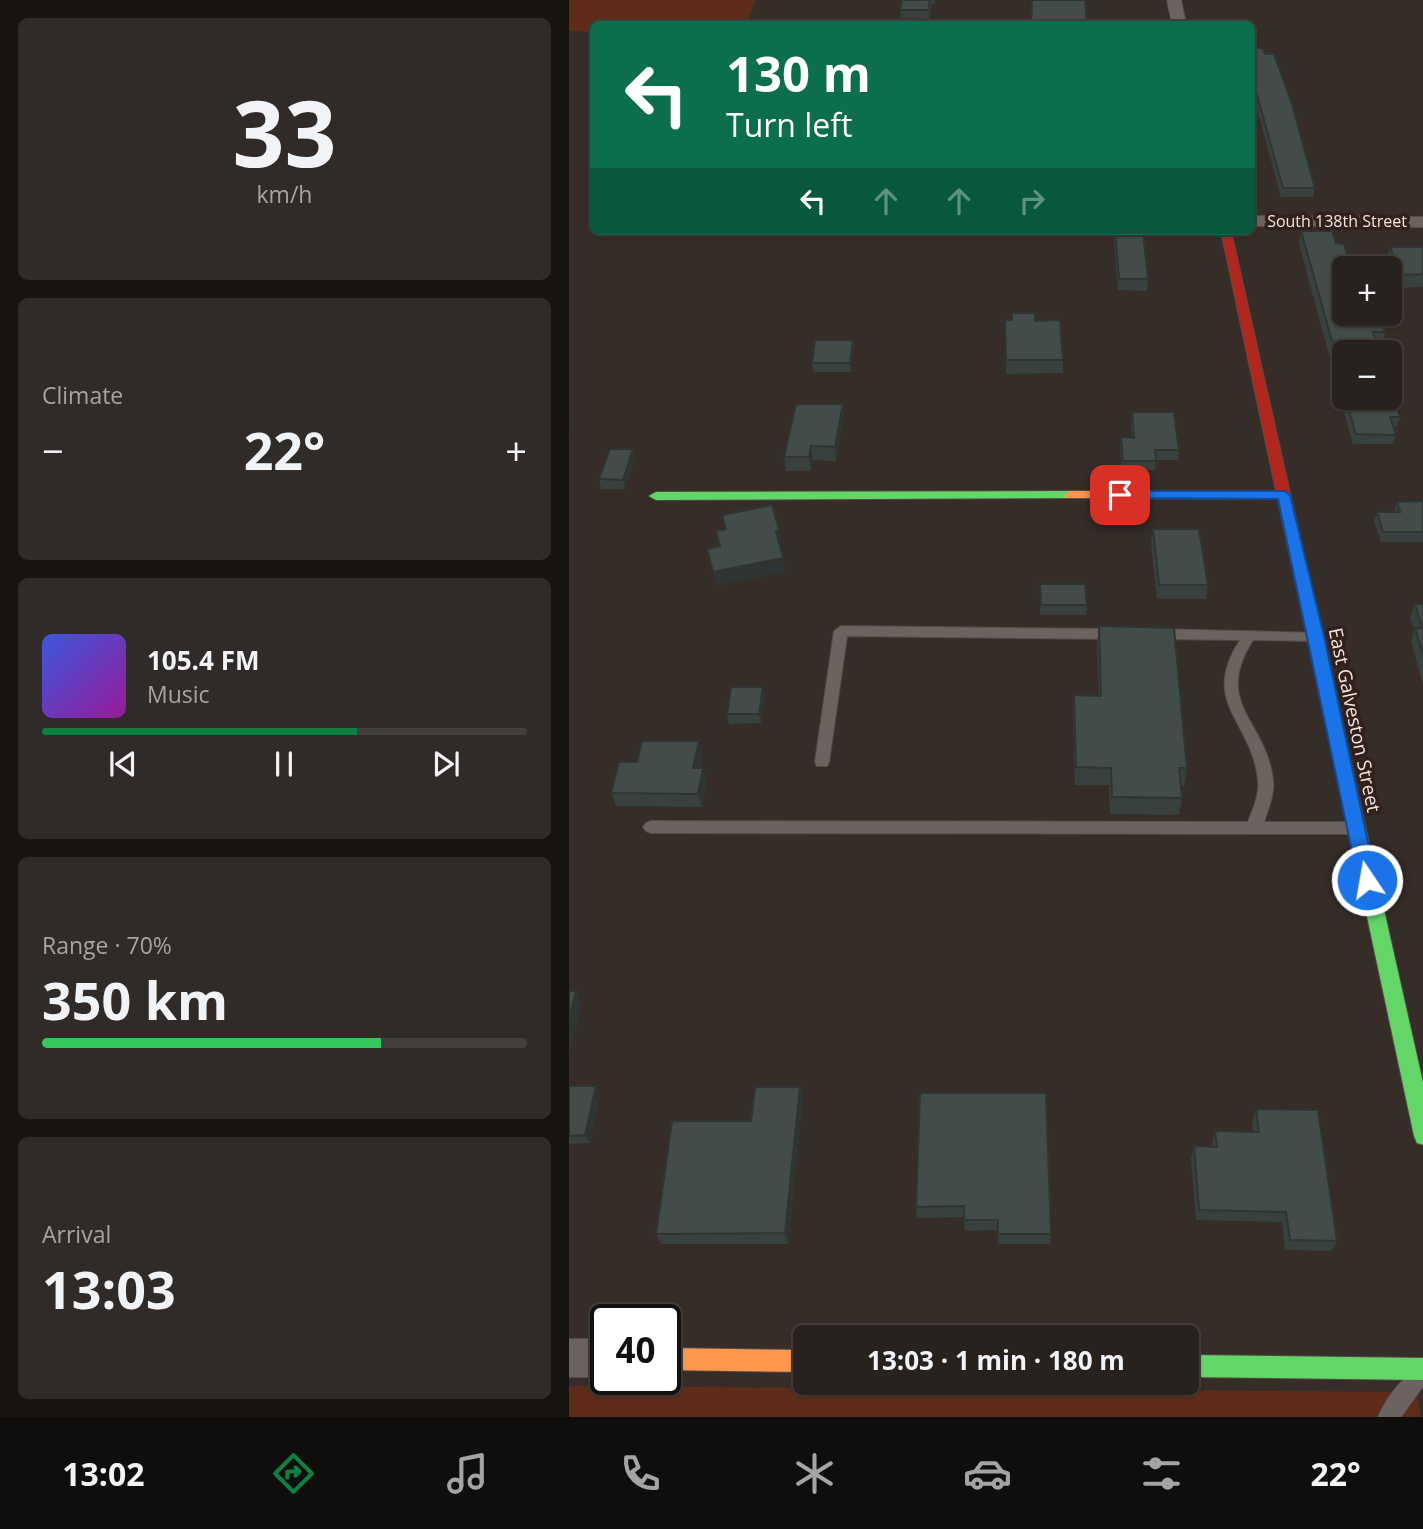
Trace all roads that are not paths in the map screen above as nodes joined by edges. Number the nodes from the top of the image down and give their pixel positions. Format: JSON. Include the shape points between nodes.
{"nodes":[{"id":1,"x":1174,"y":0,"type":"edge"},
{"id":2,"x":1178,"y":21,"type":"edge"},
{"id":3,"x":1255,"y":221,"type":"edge"},
{"id":4,"x":1423,"y":222,"type":"edge"},
{"id":5,"x":1227,"y":235,"type":"edge"},
{"id":6,"x":1284,"y":495,"type":"junction"},
{"id":7,"x":656,"y":496,"type":"dead end"},
{"id":8,"x":1249,"y":636,"type":"junction"},
{"id":9,"x":1316,"y":636,"type":"junction"},
{"id":10,"x":822,"y":762,"type":"dead end"},
{"id":11,"x":651,"y":827,"type":"dead end"},
{"id":12,"x":1254,"y":828,"type":"junction"},
{"id":13,"x":1355,"y":828,"type":"junction"},
{"id":14,"x":1423,"y":1136,"type":"edge"},
{"id":15,"x":569,"y":1358,"type":"edge"},
{"id":16,"x":590,"y":1358,"type":"edge"},
{"id":17,"x":681,"y":1359,"type":"edge"},
{"id":18,"x":793,"y":1361,"type":"edge"},
{"id":19,"x":1199,"y":1366,"type":"edge"},
{"id":20,"x":1423,"y":1370,"type":"edge"},
{"id":21,"x":1388,"y":1417,"type":"edge"}],
"edges":[{"from":1,"to":2,"type":"street"},
{"from":3,"to":4,"type":"street","name":"South 138th Street"},
{"from":5,"to":6,"type":"street","name":"East Galveston Street"},
{"from":6,"to":7,"type":"street"},
{"from":6,"to":9,"type":"street","name":"East Galveston Street"},
{"from":8,"to":9,"type":"lane"},
{"from":8,"to":10,"type":"lane","via":[[841,631]]},
{"from":8,"to":12,"type":"lane","via":[[1234,656],[1228,684],[1237,712],[1260,751],[1267,784]]},
{"from":9,"to":13,"type":"street","name":"East Galveston Street"},
{"from":11,"to":12,"type":"lane"},
{"from":12,"to":13,"type":"lane"},
{"from":13,"to":14,"type":"street","name":"East Galveston Street"},
{"from":15,"to":16,"type":"street"},
{"from":17,"to":18,"type":"street"},
{"from":19,"to":20,"type":"street"},
{"from":20,"to":21,"type":"lane"}]}
